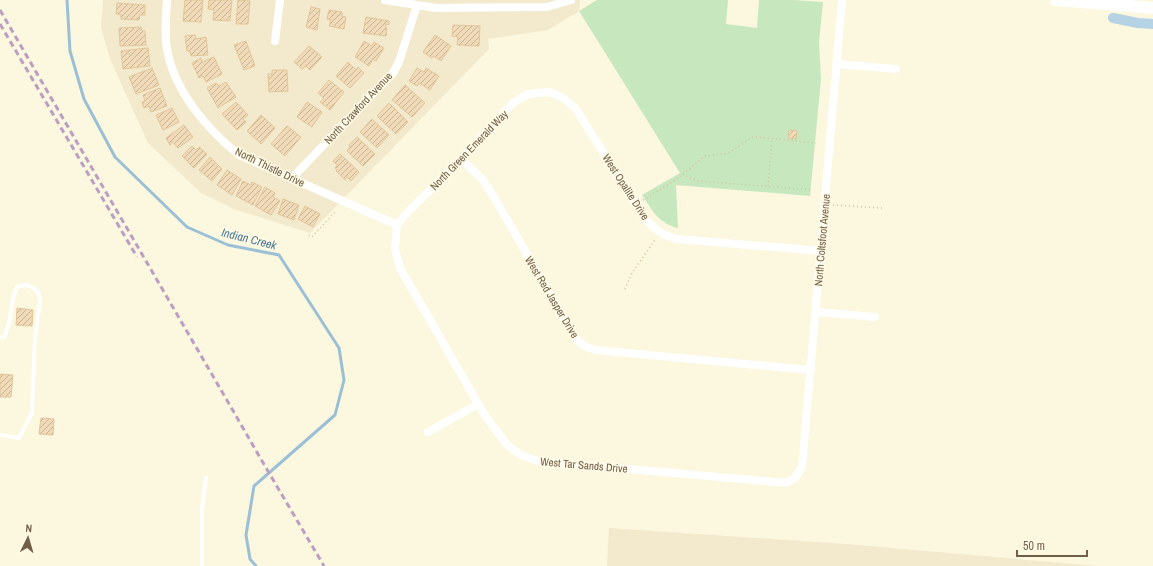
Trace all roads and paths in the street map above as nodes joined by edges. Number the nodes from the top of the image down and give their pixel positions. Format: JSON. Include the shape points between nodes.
{"nodes":[{"id":1,"x":167,"y":0,"type":"edge"},
{"id":2,"x":280,"y":0,"type":"edge"},
{"id":3,"x":385,"y":0,"type":"edge"},
{"id":4,"x":570,"y":0,"type":"edge"},
{"id":5,"x":842,"y":0,"type":"edge"},
{"id":6,"x":1056,"y":0,"type":"edge"},
{"id":7,"x":1141,"y":4,"type":"edge"},
{"id":8,"x":417,"y":5,"type":"junction"},
{"id":9,"x":1153,"y":8,"type":"edge"},
{"id":10,"x":275,"y":41,"type":"dead end"},
{"id":11,"x":836,"y":64,"type":"junction"},
{"id":12,"x":896,"y":69,"type":"dead end"},
{"id":13,"x":550,"y":92,"type":"joint"},
{"id":14,"x":772,"y":139,"type":"junction"},
{"id":15,"x":816,"y":143,"type":"dead end"},
{"id":16,"x":461,"y":159,"type":"junction"},
{"id":17,"x":683,"y":174,"type":"junction"},
{"id":18,"x":291,"y":179,"type":"junction"},
{"id":19,"x":768,"y":186,"type":"junction"},
{"id":20,"x":812,"y":190,"type":"dead end"},
{"id":21,"x":643,"y":200,"type":"dead end"},
{"id":22,"x":832,"y":205,"type":"dead end"},
{"id":23,"x":882,"y":208,"type":"dead end"},
{"id":24,"x":335,"y":212,"type":"dead end"},
{"id":25,"x":397,"y":225,"type":"junction"},
{"id":26,"x":659,"y":232,"type":"junction"},
{"id":27,"x":309,"y":235,"type":"dead end"},
{"id":28,"x":821,"y":251,"type":"junction"},
{"id":29,"x":625,"y":289,"type":"dead end"},
{"id":30,"x":816,"y":312,"type":"junction"},
{"id":31,"x":875,"y":317,"type":"dead end"},
{"id":32,"x":0,"y":338,"type":"edge"},
{"id":33,"x":811,"y":370,"type":"junction"},
{"id":34,"x":478,"y":404,"type":"junction"},
{"id":35,"x":428,"y":432,"type":"dead end"},
{"id":36,"x":0,"y":435,"type":"edge"},
{"id":37,"x":206,"y":478,"type":"dead end"},
{"id":38,"x":795,"y":478,"type":"joint"},
{"id":39,"x":202,"y":566,"type":"edge"}],
"edges":[{"from":1,"to":18,"type":"street","name":"North Thistle Drive","via":[[167,49],[174,73],[186,96],[205,123],[222,141],[240,155]]},
{"from":2,"to":10,"type":"street"},
{"from":3,"to":8,"type":"street"},
{"from":4,"to":8,"type":"street","via":[[547,7],[436,8]]},
{"from":5,"to":11,"type":"street","name":"North Coltsfoot Avenue"},
{"from":6,"to":7,"type":"street"},
{"from":7,"to":9,"type":"street"},
{"from":8,"to":18,"type":"street","name":"North Crawford Avenue","via":[[393,73]]},
{"from":11,"to":12,"type":"street"},
{"from":11,"to":28,"type":"street","name":"North Coltsfoot Avenue"},
{"from":13,"to":16,"type":"street","name":"North Green Emerald Way","via":[[528,94],[513,104]]},
{"from":13,"to":26,"type":"street","name":"West Opalite Drive","via":[[563,98],[576,109],[644,217]]},
{"from":14,"to":15,"type":"path"},
{"from":14,"to":17,"type":"path","via":[[751,138],[730,153],[705,156]]},
{"from":14,"to":19,"type":"path"},
{"from":16,"to":25,"type":"street","name":"North Green Emerald Way"},
{"from":16,"to":33,"type":"street","name":"West Red Jasper Drive","via":[[482,179],[494,197],[576,339],[584,346],[595,350]]},
{"from":17,"to":19,"type":"path","via":[[698,181]]},
{"from":17,"to":21,"type":"path"},
{"from":18,"to":25,"type":"street","name":"North Thistle Drive"},
{"from":19,"to":20,"type":"path"},
{"from":22,"to":23,"type":"path"},
{"from":24,"to":27,"type":"path","via":[[312,237]]},
{"from":25,"to":34,"type":"street","name":"West Tar Sands Drive","via":[[395,249],[400,268]]},
{"from":26,"to":28,"type":"street","name":"West Opalite Drive","via":[[677,239]]},
{"from":26,"to":29,"type":"path","via":[[632,273]]},
{"from":28,"to":30,"type":"street","name":"North Coltsfoot Avenue"},
{"from":30,"to":31,"type":"street"},
{"from":30,"to":33,"type":"street","name":"North Coltsfoot Avenue"},
{"from":32,"to":36,"type":"lane","via":[[7,332],[17,287],[26,285],[34,288],[39,294],[40,302],[35,338],[32,414],[19,438]]},
{"from":33,"to":38,"type":"street","name":"North Coltsfoot Avenue","via":[[802,467]]},
{"from":34,"to":35,"type":"street"},
{"from":34,"to":38,"type":"street","name":"West Tar Sands Drive","via":[[508,445],[521,455],[538,461],[786,483]]},
{"from":37,"to":39,"type":"lane","via":[[202,509]]}]}
